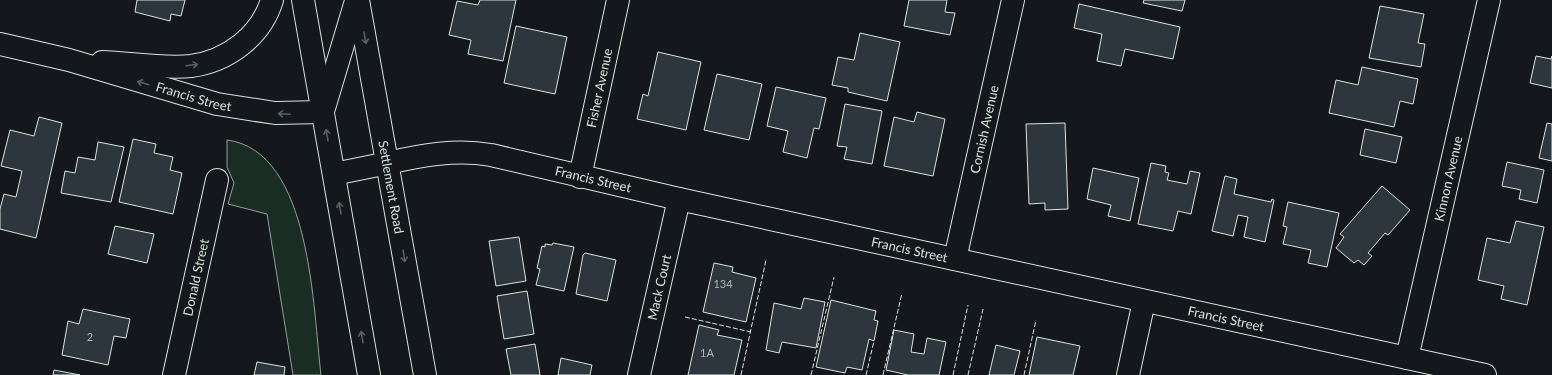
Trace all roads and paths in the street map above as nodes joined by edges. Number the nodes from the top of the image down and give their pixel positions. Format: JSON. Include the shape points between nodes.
{"nodes":[{"id":1,"x":272,"y":0,"type":"edge"},
{"id":2,"x":303,"y":0,"type":"edge"},
{"id":3,"x":357,"y":0,"type":"edge"},
{"id":4,"x":618,"y":0,"type":"edge"},
{"id":5,"x":1013,"y":0,"type":"edge"},
{"id":6,"x":1489,"y":0,"type":"edge"},
{"id":7,"x":0,"y":44,"type":"edge"},
{"id":8,"x":69,"y":60,"type":"junction"},
{"id":9,"x":323,"y":112,"type":"junction"},
{"id":10,"x":388,"y":163,"type":"junction"},
{"id":11,"x":334,"y":174,"type":"junction"},
{"id":12,"x":580,"y":177,"type":"junction"},
{"id":13,"x":217,"y":180,"type":"dead end"},
{"id":14,"x":679,"y":199,"type":"junction"},
{"id":15,"x":955,"y":259,"type":"junction"},
{"id":16,"x":1144,"y":301,"type":"junction"},
{"id":17,"x":1407,"y":358,"type":"junction"},
{"id":18,"x":174,"y":375,"type":"edge"},
{"id":19,"x":369,"y":375,"type":"edge"},
{"id":20,"x":425,"y":375,"type":"edge"},
{"id":21,"x":639,"y":375,"type":"edge"},
{"id":22,"x":1128,"y":375,"type":"edge"},
{"id":23,"x":1485,"y":375,"type":"edge"}],
"edges":[{"from":8,"to":1,"type":"main road","name":"Francis Street","one_way":true,"via":[[176,66],[205,63],[231,52],[246,41],[264,18]]},
{"from":2,"to":9,"type":"main road"},
{"from":3,"to":9,"type":"main road"},
{"from":3,"to":10,"type":"main road","name":"Settlement Road","one_way":true},
{"from":4,"to":12,"type":"main road","name":"Fisher Avenue"},
{"from":5,"to":15,"type":"main road","name":"Cornish Avenue"},
{"from":6,"to":17,"type":"main road","name":"Kinnon Avenue"},
{"from":7,"to":8,"type":"main road","name":"Francis Street"},
{"from":9,"to":8,"type":"main road","name":"Francis Street","one_way":true,"via":[[275,113],[216,104]]},
{"from":11,"to":9,"type":"main road","one_way":true},
{"from":10,"to":11,"type":"main road","name":"Francis Street"},
{"from":10,"to":12,"type":"main road","name":"Francis Street","via":[[442,153],[475,152]]},
{"from":10,"to":20,"type":"main road","name":"Settlement Road","one_way":true},
{"from":19,"to":11,"type":"main road","one_way":true},
{"from":12,"to":14,"type":"main road","name":"Francis Street"},
{"from":13,"to":18,"type":"main road","name":"Donald Street"},
{"from":14,"to":15,"type":"main road","name":"Francis Street"},
{"from":14,"to":21,"type":"main road","name":"Mack Court"},
{"from":15,"to":16,"type":"main road","name":"Francis Street"},
{"from":16,"to":17,"type":"main road","name":"Francis Street"},
{"from":16,"to":22,"type":"main road"},
{"from":17,"to":23,"type":"main road","name":"Francis Street"}]}
